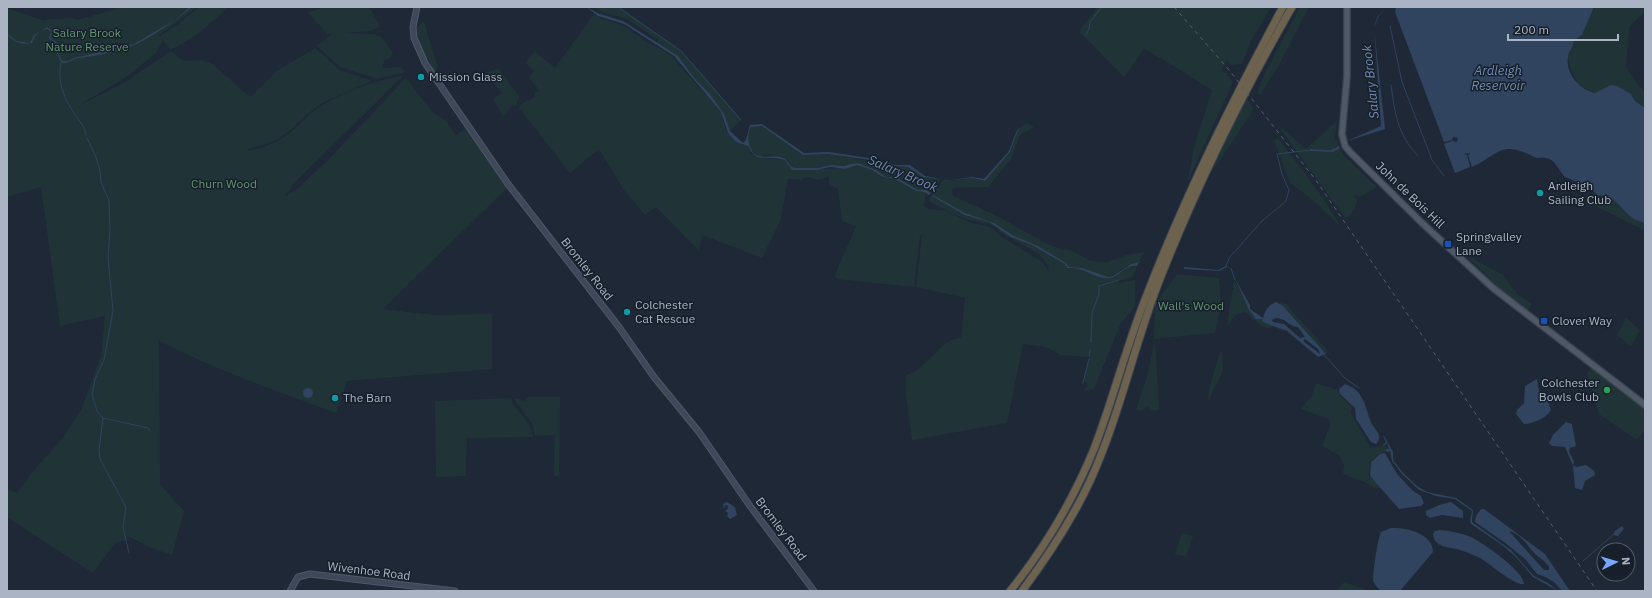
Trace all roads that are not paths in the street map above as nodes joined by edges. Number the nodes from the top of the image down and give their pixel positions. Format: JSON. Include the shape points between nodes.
{"nodes":[{"id":1,"x":417,"y":7,"type":"edge"},
{"id":2,"x":1283,"y":7,"type":"edge"},
{"id":3,"x":1292,"y":7,"type":"edge"},
{"id":4,"x":1347,"y":7,"type":"edge"},
{"id":5,"x":1645,"y":405,"type":"edge"},
{"id":6,"x":290,"y":591,"type":"edge"},
{"id":7,"x":455,"y":591,"type":"edge"},
{"id":8,"x":814,"y":591,"type":"edge"},
{"id":9,"x":1010,"y":591,"type":"edge"},
{"id":10,"x":1022,"y":591,"type":"edge"}],
"edges":[{"from":1,"to":8,"type":"street","name":"Bromley Road","via":[[413,27],[414,38],[425,63],[508,184],[619,327],[654,377],[699,432],[750,506]]},
{"from":2,"to":9,"type":"highway","via":[[1198,172],[1130,337],[1104,421],[1080,480],[1050,535]]},
{"from":3,"to":10,"type":"highway","via":[[1256,69],[1175,242],[1142,326],[1118,406],[1090,481],[1072,517]]},
{"from":4,"to":5,"type":"main road","name":"John de Bois Hill","via":[[1342,134],[1350,152],[1493,288]]},
{"from":6,"to":7,"type":"street","name":"Wivenhoe Road","via":[[298,577],[310,574]]}]}
